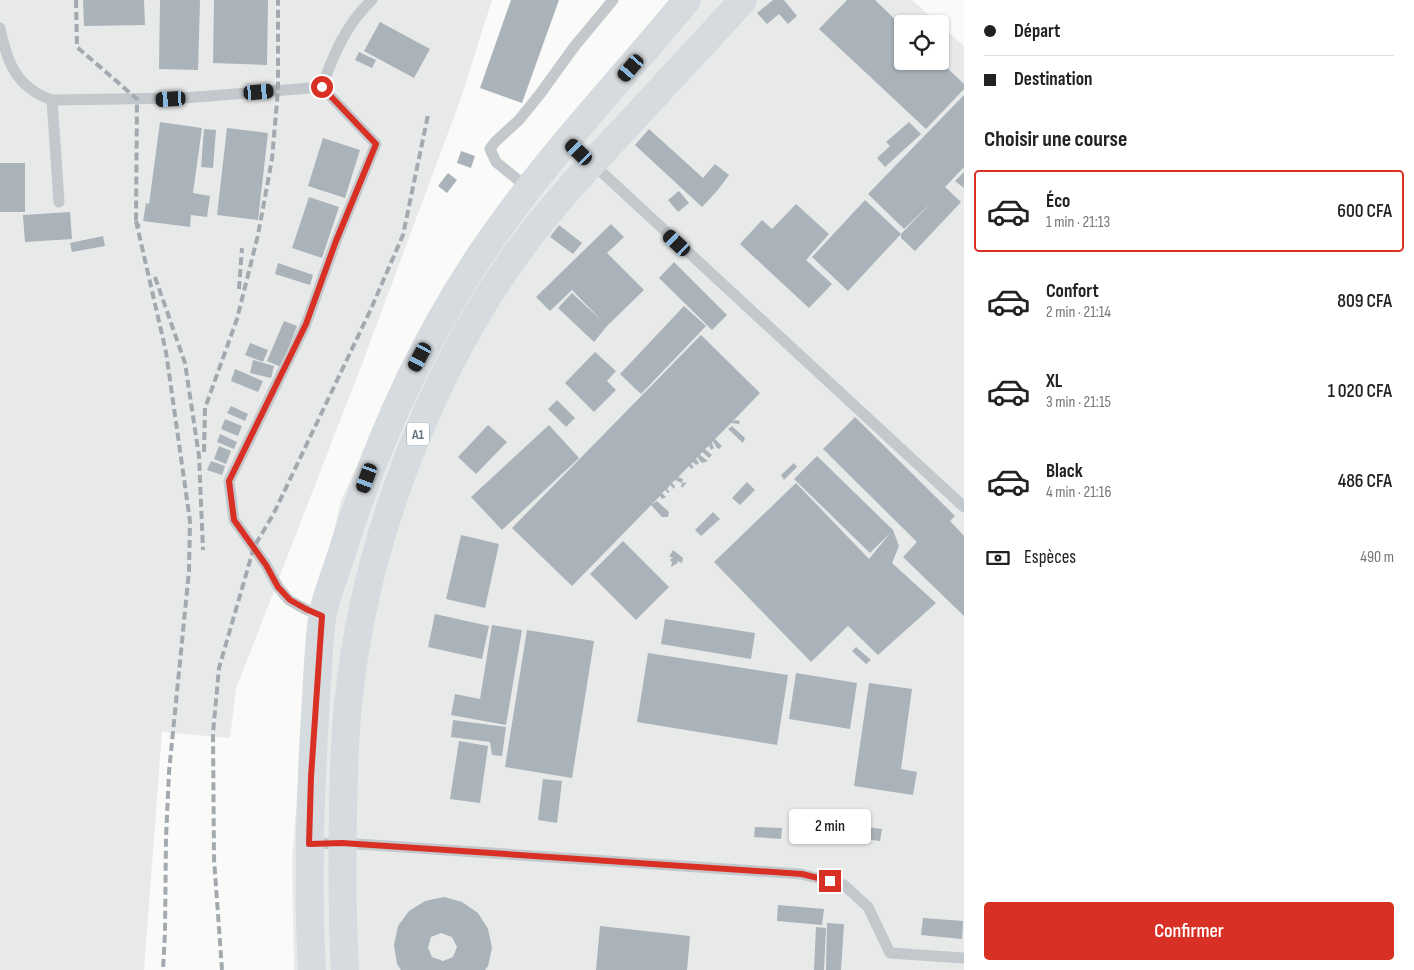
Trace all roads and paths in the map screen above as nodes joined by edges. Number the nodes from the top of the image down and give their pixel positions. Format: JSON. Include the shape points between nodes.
{"nodes":[{"id":1,"x":372,"y":0,"type":"edge"},
{"id":2,"x":613,"y":0,"type":"edge"},
{"id":3,"x":687,"y":0,"type":"edge"},
{"id":4,"x":743,"y":0,"type":"edge"},
{"id":5,"x":0,"y":28,"type":"edge"},
{"id":6,"x":322,"y":87,"type":"junction"},
{"id":7,"x":52,"y":100,"type":"junction"},
{"id":8,"x":568,"y":141,"type":"junction"},
{"id":9,"x":591,"y":164,"type":"junction"},
{"id":10,"x":528,"y":188,"type":"junction"},
{"id":11,"x":59,"y":202,"type":"dead end"},
{"id":12,"x":964,"y":508,"type":"edge"},
{"id":13,"x":322,"y":616,"type":"junction"},
{"id":14,"x":342,"y":843,"type":"junction"},
{"id":15,"x":309,"y":844,"type":"junction"},
{"id":16,"x":964,"y":958,"type":"edge"},
{"id":17,"x":312,"y":970,"type":"edge"},
{"id":18,"x":345,"y":970,"type":"edge"}],
"edges":[{"from":1,"to":6,"type":"lane","via":[[348,29]]},
{"from":2,"to":10,"type":"lane","via":[[519,120],[490,149],[496,162]]},
{"from":3,"to":8,"type":"highway","number":"A1"},
{"from":4,"to":9,"type":"highway","number":"A1"},
{"from":5,"to":7,"type":"lane","via":[[19,79],[39,96]]},
{"from":6,"to":7,"type":"lane","via":[[175,99]]},
{"from":6,"to":13,"type":"lane","via":[[376,144],[306,324],[229,481],[234,520],[278,587],[290,600]]},
{"from":7,"to":11,"type":"lane"},
{"from":8,"to":9,"type":"lane"},
{"from":8,"to":10,"type":"highway","number":"A1"},
{"from":9,"to":12,"type":"lane"},
{"from":9,"to":14,"type":"highway","number":"A1","via":[[528,239],[491,293],[443,378],[414,442],[384,528],[363,608],[349,695]]},
{"from":10,"to":13,"type":"highway","number":"A1","via":[[448,306],[398,401],[378,447]]},
{"from":13,"to":15,"type":"highway","number":"A1"},
{"from":14,"to":15,"type":"lane"},
{"from":14,"to":16,"type":"lane","via":[[802,874],[844,885],[862,901],[868,907],[890,954]]},
{"from":14,"to":18,"type":"highway","number":"A1"},
{"from":15,"to":17,"type":"highway","number":"A1"}]}
